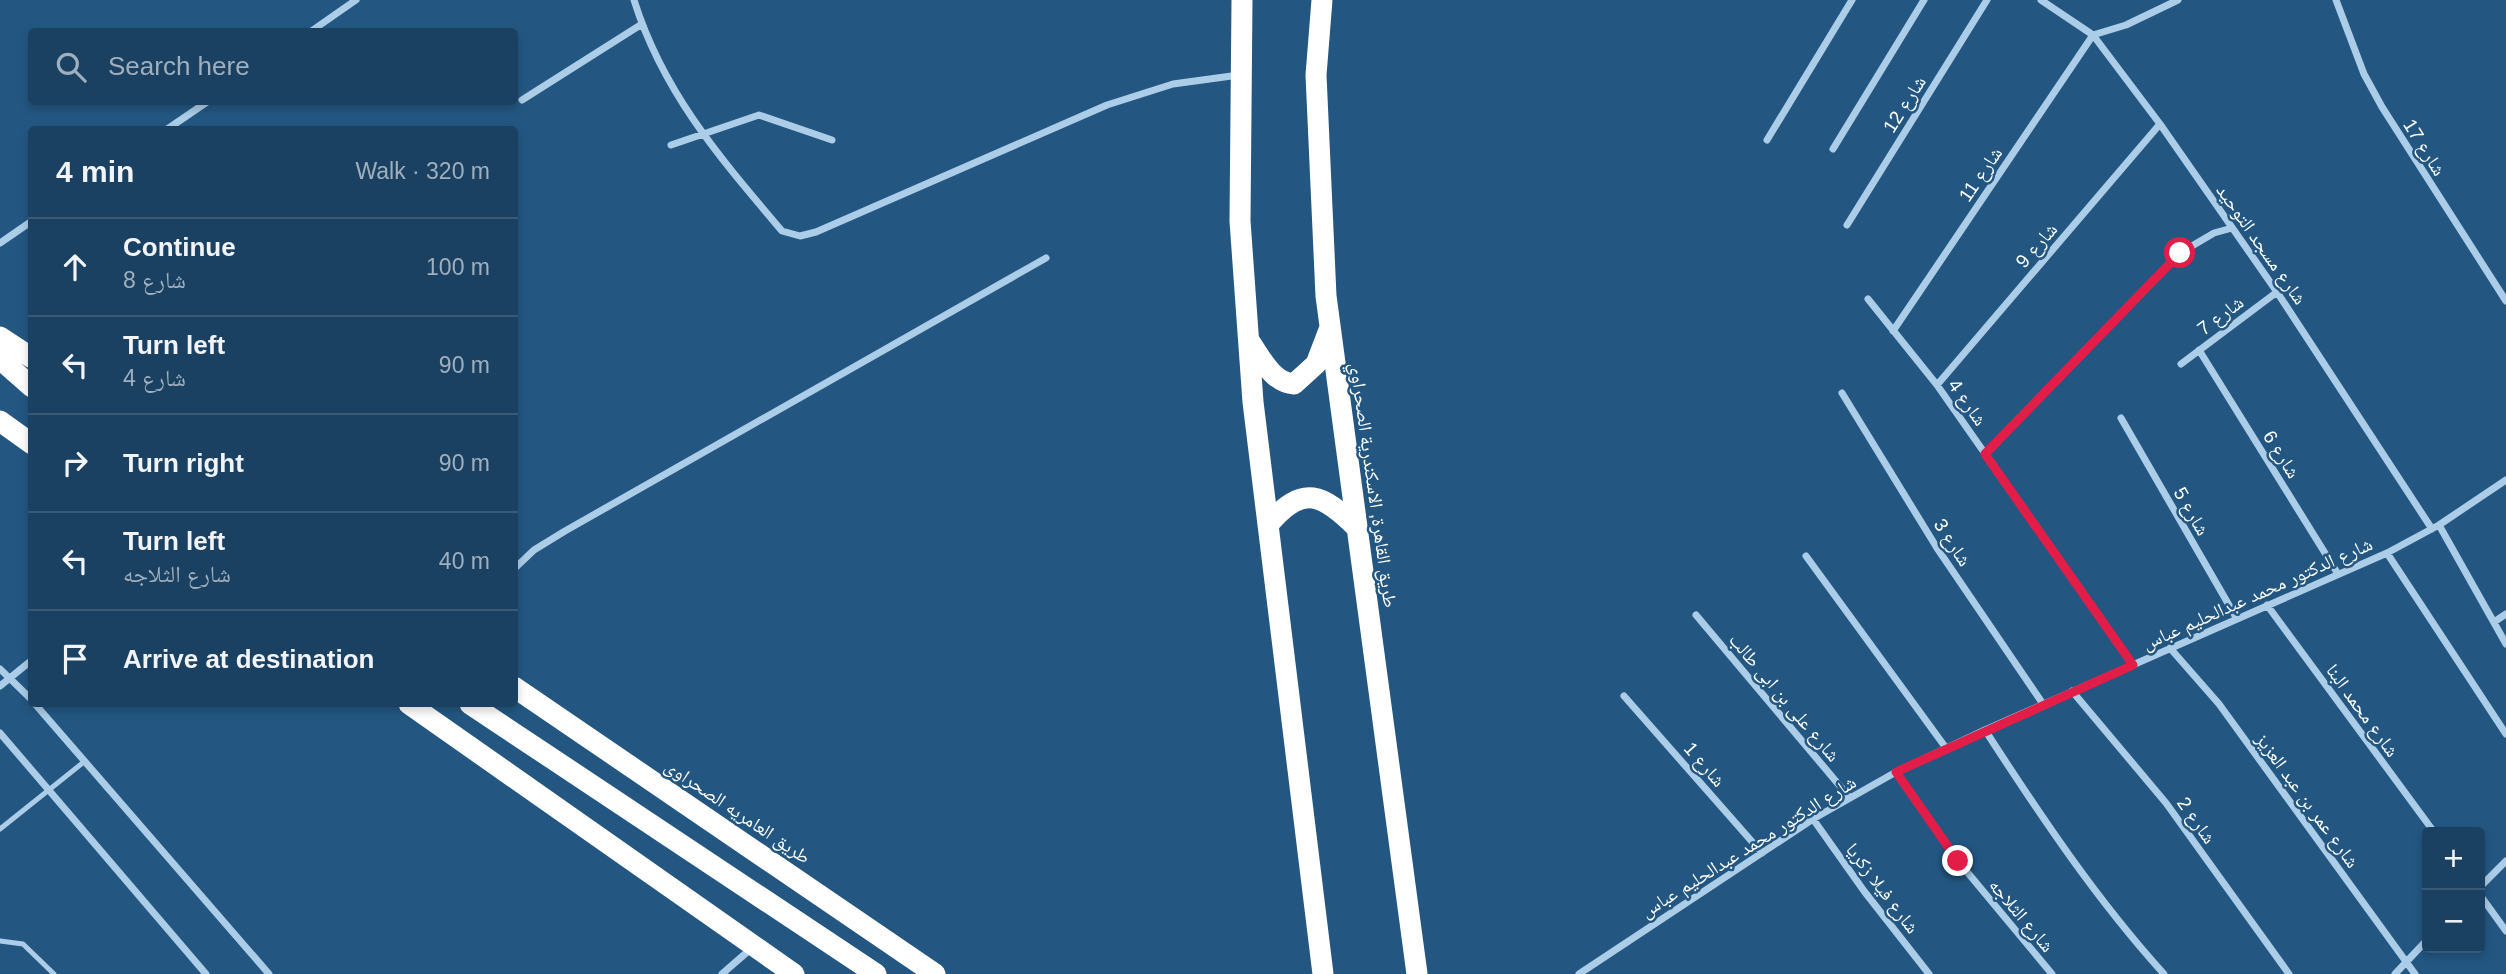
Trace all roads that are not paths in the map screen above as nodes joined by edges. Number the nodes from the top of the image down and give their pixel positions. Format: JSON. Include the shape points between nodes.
{"nodes":[{"id":1,"x":356,"y":0,"type":"edge"},
{"id":2,"x":634,"y":0,"type":"edge"},
{"id":3,"x":1242,"y":0,"type":"edge"},
{"id":4,"x":1322,"y":0,"type":"edge"},
{"id":5,"x":1852,"y":0,"type":"edge"},
{"id":6,"x":1924,"y":0,"type":"edge"},
{"id":7,"x":1987,"y":0,"type":"edge"},
{"id":8,"x":2041,"y":0,"type":"edge"},
{"id":9,"x":2178,"y":0,"type":"edge"},
{"id":10,"x":2336,"y":0,"type":"edge"},
{"id":11,"x":642,"y":24,"type":"junction"},
{"id":12,"x":316,"y":28,"type":"edge"},
{"id":13,"x":2093,"y":35,"type":"junction"},
{"id":14,"x":1241,"y":75,"type":"junction"},
{"id":15,"x":522,"y":100,"type":"dead end"},
{"id":16,"x":203,"y":105,"type":"edge"},
{"id":17,"x":2160,"y":124,"type":"junction"},
{"id":18,"x":172,"y":126,"type":"edge"},
{"id":19,"x":701,"y":134,"type":"junction"},
{"id":20,"x":1767,"y":139,"type":"dead end"},
{"id":21,"x":832,"y":140,"type":"dead end"},
{"id":22,"x":671,"y":145,"type":"dead end"},
{"id":23,"x":1833,"y":149,"type":"dead end"},
{"id":24,"x":28,"y":224,"type":"edge"},
{"id":25,"x":1847,"y":225,"type":"dead end"},
{"id":26,"x":2232,"y":228,"type":"junction"},
{"id":27,"x":0,"y":243,"type":"edge"},
{"id":28,"x":1046,"y":258,"type":"dead end"},
{"id":29,"x":2277,"y":292,"type":"junction"},
{"id":30,"x":1868,"y":299,"type":"dead end"},
{"id":31,"x":2506,"y":301,"type":"edge"},
{"id":32,"x":1329,"y":328,"type":"junction"},
{"id":33,"x":1893,"y":331,"type":"junction"},
{"id":34,"x":0,"y":337,"type":"edge"},
{"id":35,"x":1250,"y":342,"type":"junction"},
{"id":36,"x":2199,"y":350,"type":"junction"},
{"id":37,"x":28,"y":355,"type":"edge"},
{"id":38,"x":0,"y":359,"type":"edge"},
{"id":39,"x":2181,"y":364,"type":"dead end"},
{"id":40,"x":28,"y":384,"type":"edge"},
{"id":41,"x":1937,"y":385,"type":"junction"},
{"id":42,"x":1842,"y":393,"type":"dead end"},
{"id":43,"x":2121,"y":418,"type":"dead end"},
{"id":44,"x":0,"y":421,"type":"edge"},
{"id":45,"x":28,"y":441,"type":"edge"},
{"id":46,"x":1985,"y":454,"type":"junction"},
{"id":47,"x":2506,"y":480,"type":"edge"},
{"id":48,"x":1268,"y":525,"type":"junction"},
{"id":49,"x":2436,"y":527,"type":"junction"},
{"id":50,"x":1357,"y":528,"type":"junction"},
{"id":51,"x":2387,"y":553,"type":"junction"},
{"id":52,"x":1806,"y":556,"type":"dead end"},
{"id":53,"x":518,"y":565,"type":"edge"},
{"id":54,"x":2338,"y":574,"type":"junction"},
{"id":55,"x":2267,"y":606,"type":"junction"},
{"id":56,"x":2506,"y":614,"type":"edge"},
{"id":57,"x":1696,"y":615,"type":"dead end"},
{"id":58,"x":2237,"y":619,"type":"junction"},
{"id":59,"x":2494,"y":622,"type":"junction"},
{"id":60,"x":2506,"y":644,"type":"edge"},
{"id":61,"x":2170,"y":648,"type":"junction"},
{"id":62,"x":28,"y":663,"type":"edge"},
{"id":63,"x":2133,"y":665,"type":"junction"},
{"id":64,"x":0,"y":669,"type":"edge"},
{"id":65,"x":11,"y":677,"type":"junction"},
{"id":66,"x":0,"y":686,"type":"edge"},
{"id":67,"x":518,"y":690,"type":"edge"},
{"id":68,"x":2072,"y":691,"type":"junction"},
{"id":69,"x":28,"y":696,"type":"edge"},
{"id":70,"x":1624,"y":696,"type":"dead end"},
{"id":71,"x":2043,"y":704,"type":"junction"},
{"id":72,"x":38,"y":707,"type":"edge"},
{"id":73,"x":413,"y":707,"type":"edge"},
{"id":74,"x":475,"y":707,"type":"edge"},
{"id":75,"x":1985,"y":730,"type":"junction"},
{"id":76,"x":0,"y":733,"type":"edge"},
{"id":77,"x":2506,"y":734,"type":"edge"},
{"id":78,"x":1946,"y":748,"type":"junction"},
{"id":79,"x":86,"y":760,"type":"junction"},
{"id":80,"x":1896,"y":772,"type":"junction"},
{"id":81,"x":48,"y":792,"type":"junction"},
{"id":82,"x":1850,"y":798,"type":"junction"},
{"id":83,"x":1813,"y":819,"type":"junction"},
{"id":84,"x":2430,"y":827,"type":"edge"},
{"id":85,"x":0,"y":829,"type":"edge"},
{"id":86,"x":1762,"y":853,"type":"junction"},
{"id":87,"x":2506,"y":861,"type":"edge"},
{"id":88,"x":2485,"y":882,"type":"edge"},
{"id":89,"x":2485,"y":902,"type":"edge"},
{"id":90,"x":2506,"y":931,"type":"edge"},
{"id":91,"x":0,"y":941,"type":"edge"},
{"id":92,"x":2422,"y":945,"type":"edge"},
{"id":93,"x":754,"y":946,"type":"junction"},
{"id":94,"x":2405,"y":962,"type":"junction"},
{"id":95,"x":54,"y":974,"type":"edge"},
{"id":96,"x":206,"y":974,"type":"edge"},
{"id":97,"x":269,"y":974,"type":"edge"},
{"id":98,"x":722,"y":974,"type":"edge"},
{"id":99,"x":794,"y":974,"type":"edge"},
{"id":100,"x":876,"y":974,"type":"edge"},
{"id":101,"x":935,"y":974,"type":"edge"},
{"id":102,"x":1323,"y":974,"type":"edge"},
{"id":103,"x":1417,"y":974,"type":"edge"},
{"id":104,"x":1579,"y":974,"type":"edge"},
{"id":105,"x":1929,"y":974,"type":"edge"},
{"id":106,"x":2052,"y":974,"type":"edge"},
{"id":107,"x":2164,"y":974,"type":"edge"},
{"id":108,"x":2289,"y":974,"type":"edge"},
{"id":109,"x":2395,"y":974,"type":"edge"},
{"id":110,"x":2415,"y":974,"type":"edge"}],
"edges":[{"from":1,"to":12,"type":"street"},
{"from":2,"to":11,"type":"street"},
{"from":3,"to":14,"type":"highway"},
{"from":4,"to":32,"type":"highway","name":"طريق القاهرة, الاسكندرية الصحراوي","via":[[1316,75]]},
{"from":5,"to":20,"type":"street"},
{"from":6,"to":23,"type":"street"},
{"from":7,"to":25,"type":"street","name":"شارع 12"},
{"from":8,"to":13,"type":"street","name":"شارع مسجد التوحيد"},
{"from":9,"to":13,"type":"street"},
{"from":10,"to":31,"type":"street","name":"شارع 17","via":[[2364,74],[2382,107]]},
{"from":11,"to":15,"type":"street"},
{"from":11,"to":19,"type":"street"},
{"from":13,"to":17,"type":"street","name":"شارع مسجد التوحيد"},
{"from":13,"to":33,"type":"street","name":"شارع 11"},
{"from":14,"to":19,"type":"street","via":[[1173,84],[1107,104],[800,236],[782,231]]},
{"from":14,"to":35,"type":"highway","via":[[1240,221]]},
{"from":16,"to":18,"type":"street"},
{"from":17,"to":26,"type":"street","name":"شارع مسجد التوحيد"},
{"from":17,"to":41,"type":"street","name":"شارع 9"},
{"from":19,"to":21,"type":"street","via":[[760,115]]},
{"from":19,"to":22,"type":"street"},
{"from":24,"to":27,"type":"street"},
{"from":26,"to":29,"type":"street","name":"شارع مسجد التوحيد"},
{"from":26,"to":46,"type":"street","via":[[2180,253]]},
{"from":28,"to":53,"type":"street","via":[[588,518],[534,550]]},
{"from":29,"to":36,"type":"street","name":"شارع 7"},
{"from":29,"to":49,"type":"street","name":"شارع مسجد التوحيد"},
{"from":30,"to":33,"type":"street","name":"شارع 4"},
{"from":32,"to":35,"type":"highway","via":[[1316,364],[1294,384],[1284,384],[1272,373]]},
{"from":32,"to":50,"type":"highway","name":"طريق القاهرة, الاسكندرية الصحراوي"},
{"from":33,"to":41,"type":"street","name":"شارع 4"},
{"from":34,"to":37,"type":"highway"},
{"from":35,"to":48,"type":"highway"},
{"from":36,"to":39,"type":"street","name":"شارع 7"},
{"from":36,"to":54,"type":"street","name":"شارع 6"},
{"from":38,"to":40,"type":"highway"},
{"from":41,"to":46,"type":"street","name":"شارع 4"},
{"from":42,"to":71,"type":"street","name":"شارع 3","via":[[1937,548]]},
{"from":43,"to":58,"type":"street","name":"شارع 5"},
{"from":44,"to":45,"type":"highway"},
{"from":46,"to":63,"type":"street","name":"شارع 4"},
{"from":47,"to":49,"type":"street","name":"شارع الدكتور محمد عبدالحليم عباس"},
{"from":48,"to":50,"type":"highway","via":[[1285,505],[1300,498],[1317,498],[1332,504]]},
{"from":48,"to":102,"type":"highway"},
{"from":49,"to":51,"type":"street","name":"شارع الدكتور محمد عبدالحليم عباس"},
{"from":49,"to":59,"type":"street"},
{"from":50,"to":103,"type":"highway","name":"طريق القاهرة, الاسكندرية الصحراوي"},
{"from":51,"to":54,"type":"street","name":"شارع الدكتور محمد عبدالحليم عباس"},
{"from":51,"to":77,"type":"street"},
{"from":52,"to":78,"type":"street"},
{"from":54,"to":55,"type":"street","name":"شارع الدكتور محمد عبدالحليم عباس"},
{"from":55,"to":58,"type":"street","name":"شارع الدكتور محمد عبدالحليم عباس"},
{"from":55,"to":84,"type":"street","name":"شارع محمد البنا"},
{"from":56,"to":59,"type":"street"},
{"from":57,"to":82,"type":"street","name":"شارع على بن ابى طالب"},
{"from":58,"to":61,"type":"street","name":"شارع الدكتور محمد عبدالحليم عباس"},
{"from":59,"to":60,"type":"street"},
{"from":61,"to":63,"type":"street","name":"شارع الدكتور محمد عبدالحليم عباس"},
{"from":61,"to":94,"type":"street","name":"شارع عمر بن عبد العزيز","via":[[2219,704]]},
{"from":62,"to":65,"type":"street"},
{"from":63,"to":68,"type":"street","name":"شارع الدكتور محمد عبدالحليم عباس"},
{"from":64,"to":65,"type":"street"},
{"from":65,"to":66,"type":"street"},
{"from":65,"to":69,"type":"street"},
{"from":67,"to":101,"type":"highway","name":"طريق العامريه الصحراوى"},
{"from":68,"to":71,"type":"street","name":"شارع الدكتور محمد عبدالحليم عباس"},
{"from":68,"to":108,"type":"street","name":"شارع 2","via":[[2166,803]]},
{"from":70,"to":86,"type":"street","name":"شارع 1"},
{"from":71,"to":75,"type":"street","name":"شارع الدكتور محمد عبدالحليم عباس"},
{"from":72,"to":79,"type":"street"},
{"from":73,"to":93,"type":"highway"},
{"from":74,"to":100,"type":"highway"},
{"from":75,"to":78,"type":"street","name":"شارع الدكتور محمد عبدالحليم عباس"},
{"from":75,"to":107,"type":"street","via":[[2050,830]]},
{"from":76,"to":81,"type":"street"},
{"from":78,"to":80,"type":"street","name":"شارع الدكتور محمد عبدالحليم عباس"},
{"from":79,"to":81,"type":"lane"},
{"from":79,"to":97,"type":"street"},
{"from":80,"to":82,"type":"street","name":"شارع الدكتور محمد عبدالحليم عباس"},
{"from":80,"to":106,"type":"street","name":"شارع الثلاجه","via":[[1958,861]]},
{"from":81,"to":85,"type":"lane"},
{"from":81,"to":96,"type":"street"},
{"from":82,"to":83,"type":"street","name":"شارع الدكتور محمد عبدالحليم عباس"},
{"from":83,"to":86,"type":"street","name":"شارع الدكتور محمد عبدالحليم عباس"},
{"from":83,"to":105,"type":"street","name":"شارع فيلا زكريا"},
{"from":86,"to":104,"type":"street","name":"شارع الدكتور محمد عبدالحليم عباس"},
{"from":87,"to":88,"type":"street"},
{"from":89,"to":90,"type":"street"},
{"from":91,"to":95,"type":"lane","via":[[23,944]]},
{"from":92,"to":94,"type":"street"},
{"from":93,"to":98,"type":"street"},
{"from":93,"to":99,"type":"highway"},
{"from":94,"to":109,"type":"street"},
{"from":94,"to":110,"type":"street","name":"شارع عمر بن عبد العزيز"}]}
